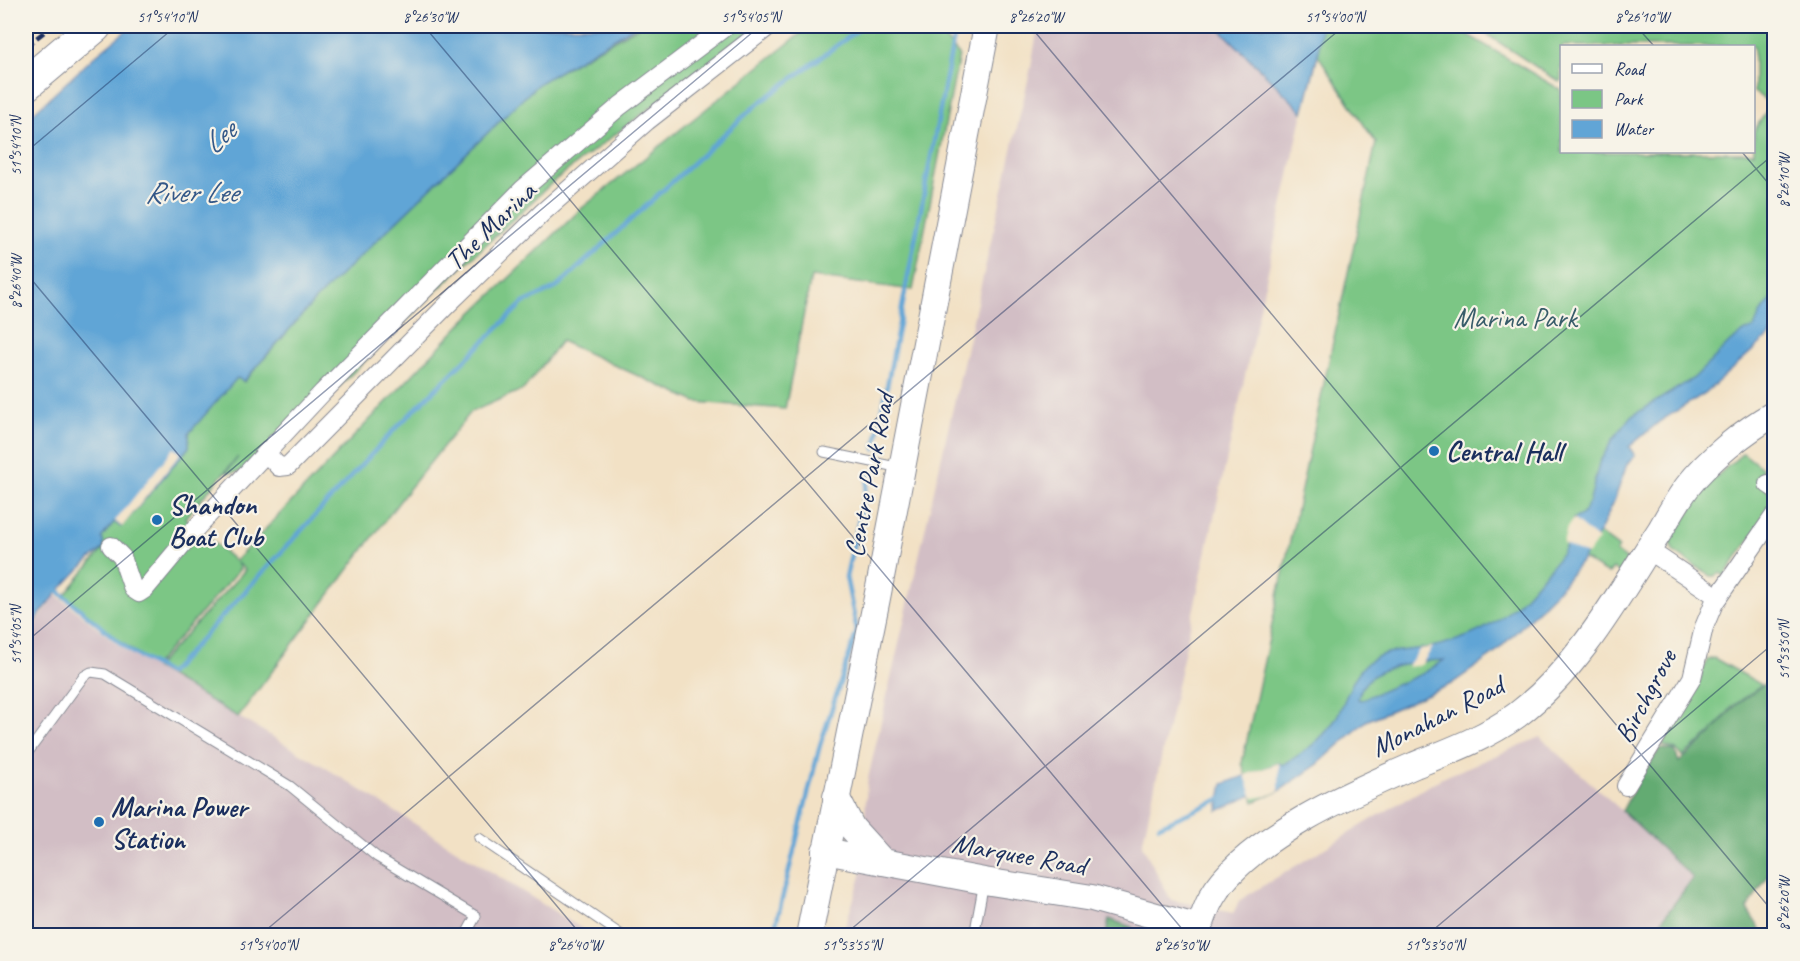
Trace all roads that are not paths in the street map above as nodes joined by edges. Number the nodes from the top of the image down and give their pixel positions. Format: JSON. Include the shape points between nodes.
{"nodes":[{"id":1,"x":95,"y":26,"type":"edge"},
{"id":2,"x":726,"y":26,"type":"edge"},
{"id":3,"x":769,"y":26,"type":"edge"},
{"id":4,"x":987,"y":26,"type":"edge"},
{"id":5,"x":26,"y":84,"type":"edge"},
{"id":6,"x":1774,"y":414,"type":"edge"},
{"id":7,"x":824,"y":452,"type":"dead end"},
{"id":8,"x":266,"y":453,"type":"junction"},
{"id":9,"x":902,"y":468,"type":"junction"},
{"id":10,"x":1774,"y":516,"type":"edge"},
{"id":11,"x":111,"y":546,"type":"dead end"},
{"id":12,"x":1647,"y":549,"type":"junction"},
{"id":13,"x":1718,"y":597,"type":"junction"},
{"id":14,"x":26,"y":755,"type":"edge"},
{"id":15,"x":1626,"y":786,"type":"dead end"},
{"id":16,"x":836,"y":797,"type":"junction"},
{"id":17,"x":479,"y":838,"type":"dead end"},
{"id":18,"x":825,"y":851,"type":"junction"},
{"id":19,"x":883,"y":862,"type":"junction"},
{"id":20,"x":984,"y":881,"type":"junction"},
{"id":21,"x":1198,"y":932,"type":"edge"},
{"id":22,"x":465,"y":936,"type":"edge"},
{"id":23,"x":623,"y":936,"type":"edge"},
{"id":24,"x":809,"y":936,"type":"edge"},
{"id":25,"x":974,"y":936,"type":"edge"}],
"edges":[{"from":1,"to":5,"type":"highway"},
{"from":2,"to":8,"type":"street","name":"The Marina","via":[[620,106],[523,189]]},
{"from":3,"to":8,"type":"street","name":"The Marina","via":[[647,121],[543,212],[288,466],[279,467]]},
{"from":4,"to":9,"type":"street","name":"Centre Park Road"},
{"from":6,"to":12,"type":"street","name":"Monahan Road","via":[[1728,447],[1688,486]]},
{"from":7,"to":9,"type":"lane"},
{"from":8,"to":11,"type":"street","name":"The Marina","via":[[139,593],[134,590],[122,558]]},
{"from":9,"to":16,"type":"street","name":"Centre Park Road"},
{"from":10,"to":13,"type":"street","name":"Birchgrove"},
{"from":12,"to":13,"type":"street"},
{"from":12,"to":21,"type":"street","name":"Monahan Road","via":[[1590,638],[1556,681],[1528,706],[1479,737],[1342,798],[1264,845],[1232,872],[1212,897]]},
{"from":13,"to":15,"type":"street","name":"Birchgrove","via":[[1704,627],[1692,678]]},
{"from":14,"to":22,"type":"lane","via":[[84,676],[91,672],[105,674],[290,786],[377,857],[477,916]]},
{"from":16,"to":18,"type":"street","name":"Centre Park Road"},
{"from":16,"to":19,"type":"street","via":[[852,828]]},
{"from":17,"to":23,"type":"lane"},
{"from":18,"to":19,"type":"street","name":"Marquee Road"},
{"from":18,"to":24,"type":"street","name":"Centre Park Road"},
{"from":19,"to":20,"type":"street","name":"Marquee Road"},
{"from":20,"to":21,"type":"street","name":"Marquee Road","via":[[1092,898]]},
{"from":20,"to":25,"type":"lane"}]}
